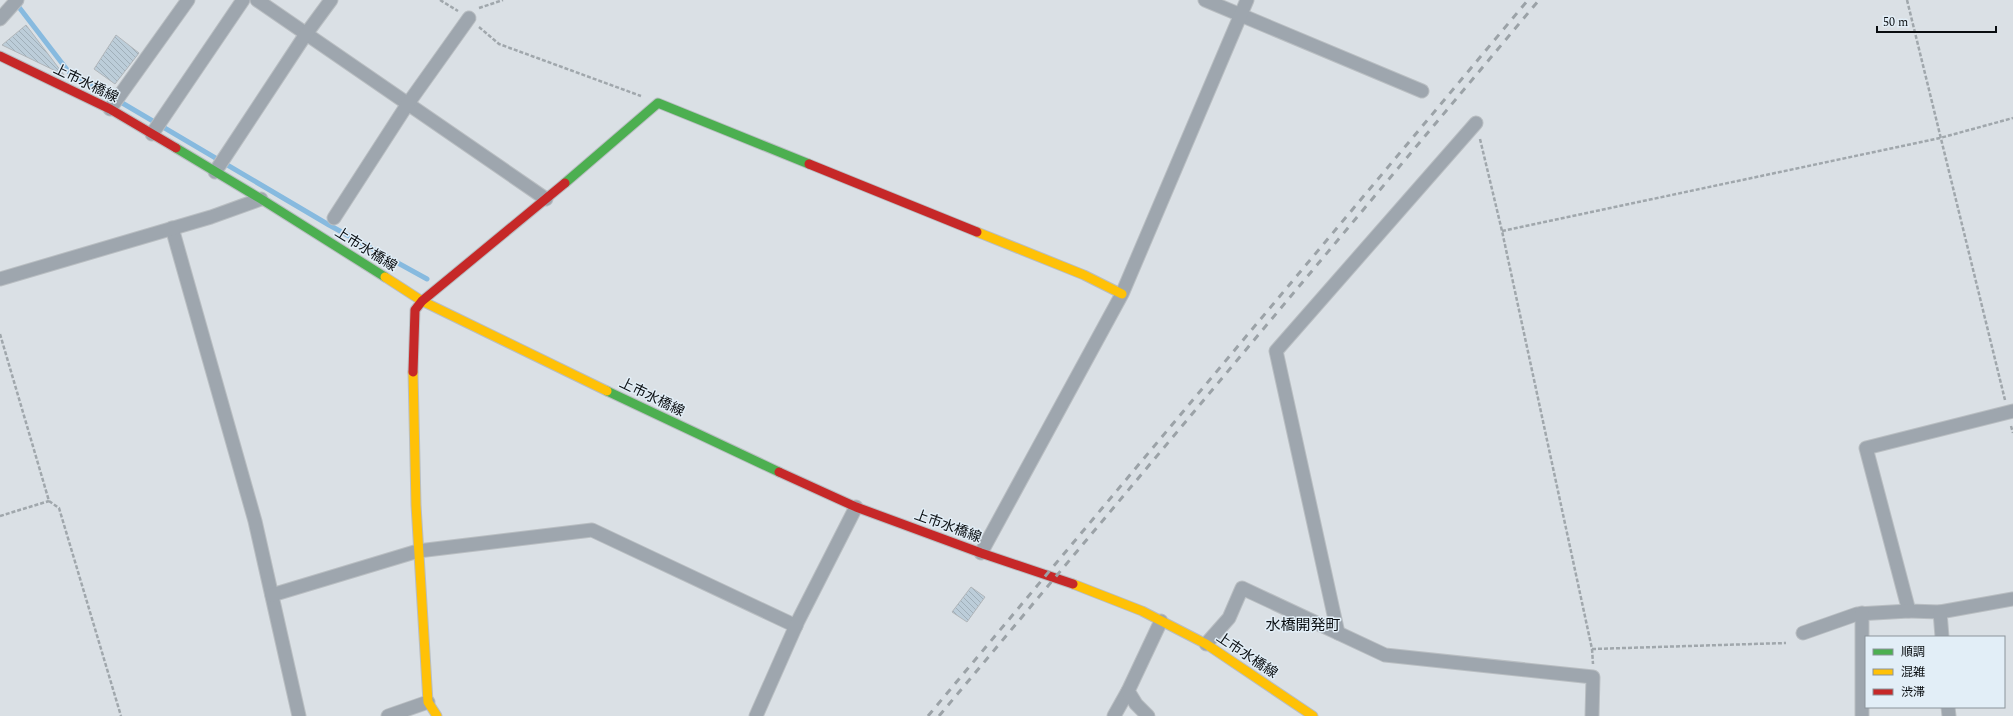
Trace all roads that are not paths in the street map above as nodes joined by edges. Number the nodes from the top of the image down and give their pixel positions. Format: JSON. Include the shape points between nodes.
{"nodes":[{"id":1,"x":17,"y":0,"type":"edge"},
{"id":2,"x":188,"y":0,"type":"edge"},
{"id":3,"x":243,"y":0,"type":"edge"},
{"id":4,"x":256,"y":0,"type":"edge"},
{"id":5,"x":331,"y":0,"type":"edge"},
{"id":6,"x":1205,"y":0,"type":"edge"},
{"id":7,"x":1247,"y":0,"type":"edge"},
{"id":8,"x":1240,"y":15,"type":"junction"},
{"id":9,"x":470,"y":18,"type":"road end"},
{"id":10,"x":0,"y":19,"type":"edge"},
{"id":11,"x":306,"y":34,"type":"junction"},
{"id":12,"x":0,"y":56,"type":"edge"},
{"id":13,"x":1422,"y":91,"type":"dead end"},
{"id":14,"x":407,"y":105,"type":"junction"},
{"id":15,"x":110,"y":109,"type":"junction"},
{"id":16,"x":1476,"y":123,"type":"road end"},
{"id":17,"x":152,"y":134,"type":"junction"},
{"id":18,"x":215,"y":172,"type":"junction"},
{"id":19,"x":546,"y":199,"type":"junction"},
{"id":20,"x":261,"y":200,"type":"junction"},
{"id":21,"x":334,"y":218,"type":"dead end"},
{"id":22,"x":172,"y":228,"type":"junction"},
{"id":23,"x":0,"y":279,"type":"edge"},
{"id":24,"x":1122,"y":294,"type":"junction"},
{"id":25,"x":422,"y":300,"type":"junction"},
{"id":26,"x":2010,"y":412,"type":"edge"},
{"id":27,"x":856,"y":507,"type":"junction"},
{"id":28,"x":418,"y":551,"type":"junction"},
{"id":29,"x":980,"y":553,"type":"junction"},
{"id":30,"x":272,"y":595,"type":"junction"},
{"id":31,"x":2013,"y":599,"type":"edge"},
{"id":32,"x":1909,"y":611,"type":"junction"},
{"id":33,"x":1940,"y":612,"type":"junction"},
{"id":34,"x":1862,"y":613,"type":"junction"},
{"id":35,"x":1161,"y":621,"type":"junction"},
{"id":36,"x":796,"y":626,"type":"junction"},
{"id":37,"x":1338,"y":633,"type":"junction"},
{"id":38,"x":1803,"y":633,"type":"dead end"},
{"id":39,"x":1942,"y":636,"type":"edge"},
{"id":40,"x":1206,"y":644,"type":"junction"},
{"id":41,"x":1128,"y":691,"type":"junction"},
{"id":42,"x":428,"y":702,"type":"junction"},
{"id":43,"x":300,"y":716,"type":"edge"},
{"id":44,"x":388,"y":716,"type":"edge"},
{"id":45,"x":437,"y":716,"type":"edge"},
{"id":46,"x":756,"y":716,"type":"edge"},
{"id":47,"x":1114,"y":716,"type":"edge"},
{"id":48,"x":1148,"y":716,"type":"edge"},
{"id":49,"x":1313,"y":716,"type":"edge"},
{"id":50,"x":1592,"y":716,"type":"edge"},
{"id":51,"x":1862,"y":716,"type":"edge"}],
"edges":[{"from":1,"to":10,"type":"street"},
{"from":2,"to":15,"type":"street"},
{"from":3,"to":17,"type":"street"},
{"from":4,"to":11,"type":"street"},
{"from":5,"to":11,"type":"street"},
{"from":6,"to":8,"type":"street"},
{"from":7,"to":8,"type":"street"},
{"from":8,"to":13,"type":"street"},
{"from":8,"to":24,"type":"street"},
{"from":9,"to":14,"type":"street"},
{"from":11,"to":14,"type":"street"},
{"from":11,"to":18,"type":"street"},
{"from":12,"to":15,"type":"main road","name":"上市水橋線"},
{"from":14,"to":19,"type":"street"},
{"from":14,"to":21,"type":"street"},
{"from":15,"to":17,"type":"main road","name":"上市水橋線"},
{"from":16,"to":37,"type":"street","via":[[1276,351]]},
{"from":17,"to":18,"type":"main road","name":"上市水橋線"},
{"from":18,"to":20,"type":"main road","name":"上市水橋線"},
{"from":19,"to":24,"type":"main road","via":[[658,103],[1084,275]]},
{"from":19,"to":25,"type":"main road"},
{"from":20,"to":22,"type":"street"},
{"from":20,"to":25,"type":"main road","name":"上市水橋線"},
{"from":22,"to":23,"type":"street"},
{"from":22,"to":30,"type":"street","via":[[256,521]]},
{"from":24,"to":29,"type":"street"},
{"from":25,"to":27,"type":"main road","name":"上市水橋線","via":[[688,430]]},
{"from":25,"to":28,"type":"main road","via":[[415,310],[413,377]]},
{"from":26,"to":32,"type":"street","via":[[1866,448]]},
{"from":27,"to":29,"type":"main road","name":"上市水橋線"},
{"from":27,"to":36,"type":"street"},
{"from":28,"to":30,"type":"street"},
{"from":28,"to":36,"type":"street","via":[[592,530]]},
{"from":28,"to":42,"type":"main road"},
{"from":29,"to":35,"type":"main road","name":"上市水橋線","via":[[1048,574]]},
{"from":30,"to":43,"type":"street"},
{"from":31,"to":33,"type":"street"},
{"from":32,"to":33,"type":"street"},
{"from":32,"to":34,"type":"street"},
{"from":33,"to":39,"type":"street"},
{"from":34,"to":38,"type":"street"},
{"from":34,"to":51,"type":"street"},
{"from":35,"to":40,"type":"main road","name":"上市水橋線"},
{"from":35,"to":41,"type":"street"},
{"from":36,"to":46,"type":"street"},
{"from":37,"to":40,"type":"street","via":[[1242,588],[1229,618]]},
{"from":37,"to":50,"type":"street","via":[[1385,654],[1593,677]]},
{"from":40,"to":49,"type":"main road","name":"上市水橋線"},
{"from":41,"to":47,"type":"street"},
{"from":41,"to":48,"type":"street"},
{"from":42,"to":44,"type":"street"},
{"from":42,"to":45,"type":"main road"}]}
